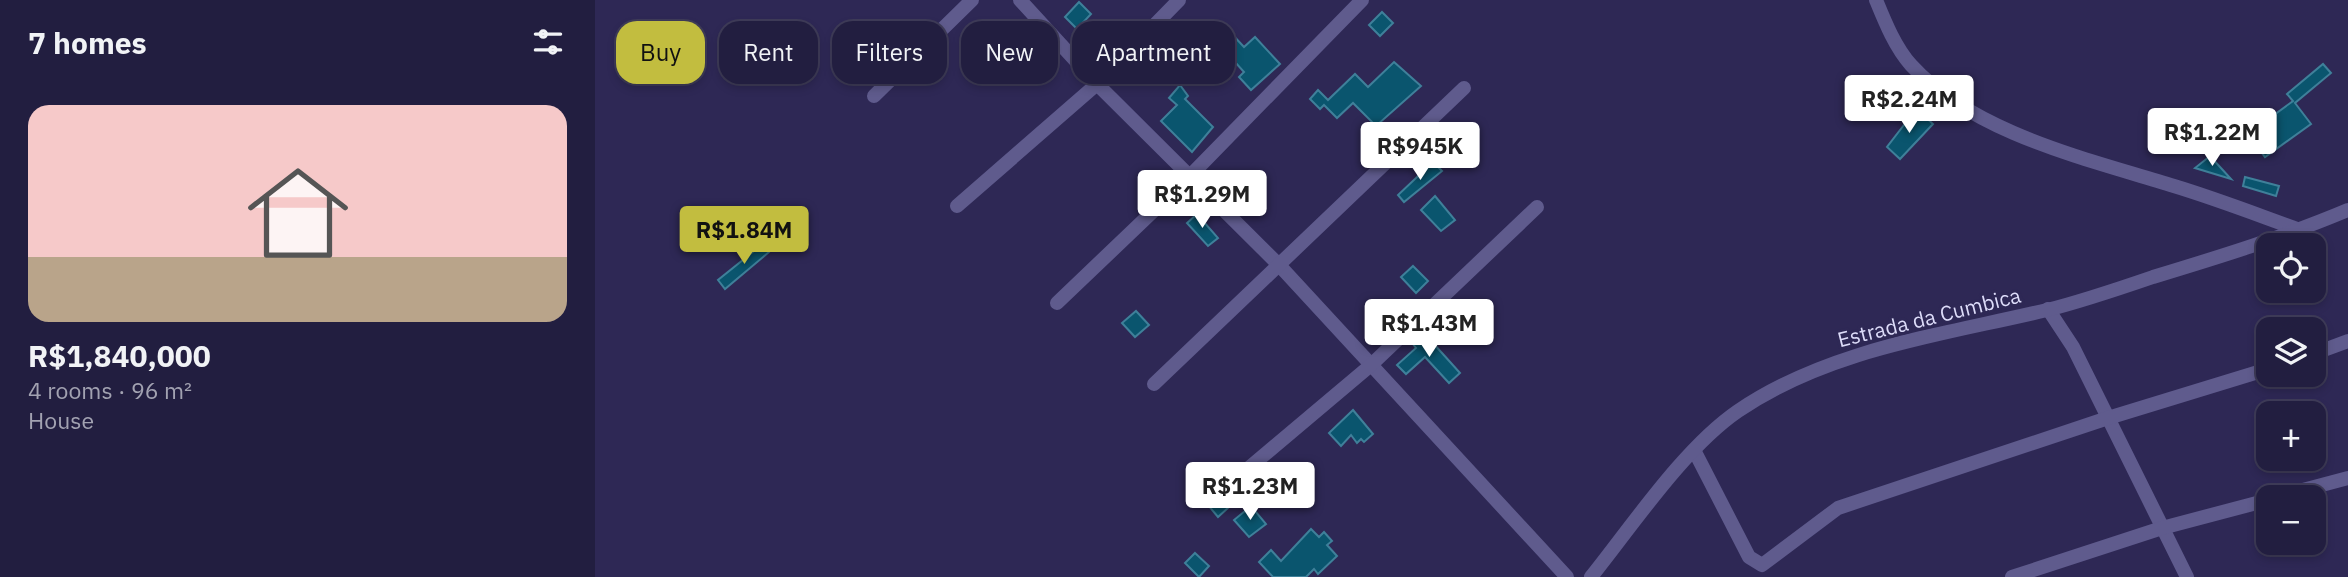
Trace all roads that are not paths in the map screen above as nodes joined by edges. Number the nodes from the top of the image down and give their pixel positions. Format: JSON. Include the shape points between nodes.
{"nodes":[{"id":1,"x":972,"y":0,"type":"edge"},
{"id":2,"x":1020,"y":0,"type":"edge"},
{"id":3,"x":1179,"y":0,"type":"edge"},
{"id":4,"x":1362,"y":0,"type":"edge"},
{"id":5,"x":1876,"y":0,"type":"edge"},
{"id":6,"x":1158,"y":21,"type":"edge"},
{"id":7,"x":1072,"y":57,"type":"edge"},
{"id":8,"x":1097,"y":84,"type":"joint"},
{"id":9,"x":1464,"y":88,"type":"dead end"},
{"id":10,"x":874,"y":96,"type":"dead end"},
{"id":11,"x":1190,"y":176,"type":"junction"},
{"id":12,"x":957,"y":206,"type":"dead end"},
{"id":13,"x":1537,"y":207,"type":"dead end"},
{"id":14,"x":2348,"y":210,"type":"edge"},
{"id":15,"x":2300,"y":230,"type":"junction"},
{"id":16,"x":1279,"y":265,"type":"junction"},
{"id":17,"x":1057,"y":303,"type":"dead end"},
{"id":18,"x":2048,"y":309,"type":"junction"},
{"id":19,"x":2348,"y":341,"type":"edge"},
{"id":20,"x":2326,"y":349,"type":"edge"},
{"id":21,"x":1371,"y":365,"type":"junction"},
{"id":22,"x":2256,"y":373,"type":"edge"},
{"id":23,"x":1154,"y":384,"type":"dead end"},
{"id":24,"x":2108,"y":418,"type":"junction"},
{"id":25,"x":1695,"y":452,"type":"junction"},
{"id":26,"x":1238,"y":477,"type":"dead end"},
{"id":27,"x":2348,"y":478,"type":"edge"},
{"id":28,"x":2322,"y":485,"type":"edge"},
{"id":29,"x":2256,"y":502,"type":"edge"},
{"id":30,"x":2162,"y":528,"type":"junction"},
{"id":31,"x":1567,"y":577,"type":"edge"},
{"id":32,"x":1591,"y":577,"type":"edge"},
{"id":33,"x":2012,"y":577,"type":"edge"},
{"id":34,"x":2187,"y":577,"type":"edge"}],
"edges":[{"from":1,"to":10,"type":"street"},
{"from":2,"to":7,"type":"street"},
{"from":3,"to":6,"type":"street"},
{"from":4,"to":11,"type":"street"},
{"from":5,"to":15,"type":"street","via":[[1910,64],[1962,107],[2054,146]]},
{"from":8,"to":11,"type":"street"},
{"from":8,"to":12,"type":"street"},
{"from":9,"to":16,"type":"street"},
{"from":11,"to":16,"type":"street"},
{"from":11,"to":17,"type":"street"},
{"from":13,"to":21,"type":"street"},
{"from":14,"to":15,"type":"street","name":"Estrada da Cumbica"},
{"from":15,"to":18,"type":"street","name":"Estrada da Cumbica"},
{"from":16,"to":21,"type":"street"},
{"from":16,"to":23,"type":"street"},
{"from":18,"to":24,"type":"street","via":[[2073,347]]},
{"from":18,"to":25,"type":"street","name":"Estrada da Cumbica","via":[[1938,332],[1798,377],[1735,413]]},
{"from":19,"to":20,"type":"street"},
{"from":21,"to":26,"type":"street"},
{"from":21,"to":31,"type":"street"},
{"from":22,"to":24,"type":"street"},
{"from":24,"to":25,"type":"street","via":[[1838,508],[1762,565],[1749,557]]},
{"from":24,"to":30,"type":"street"},
{"from":25,"to":32,"type":"street","name":"Estrada da Cumbica"},
{"from":27,"to":28,"type":"street"},
{"from":29,"to":30,"type":"street"},
{"from":30,"to":33,"type":"street"},
{"from":30,"to":34,"type":"street"}]}
